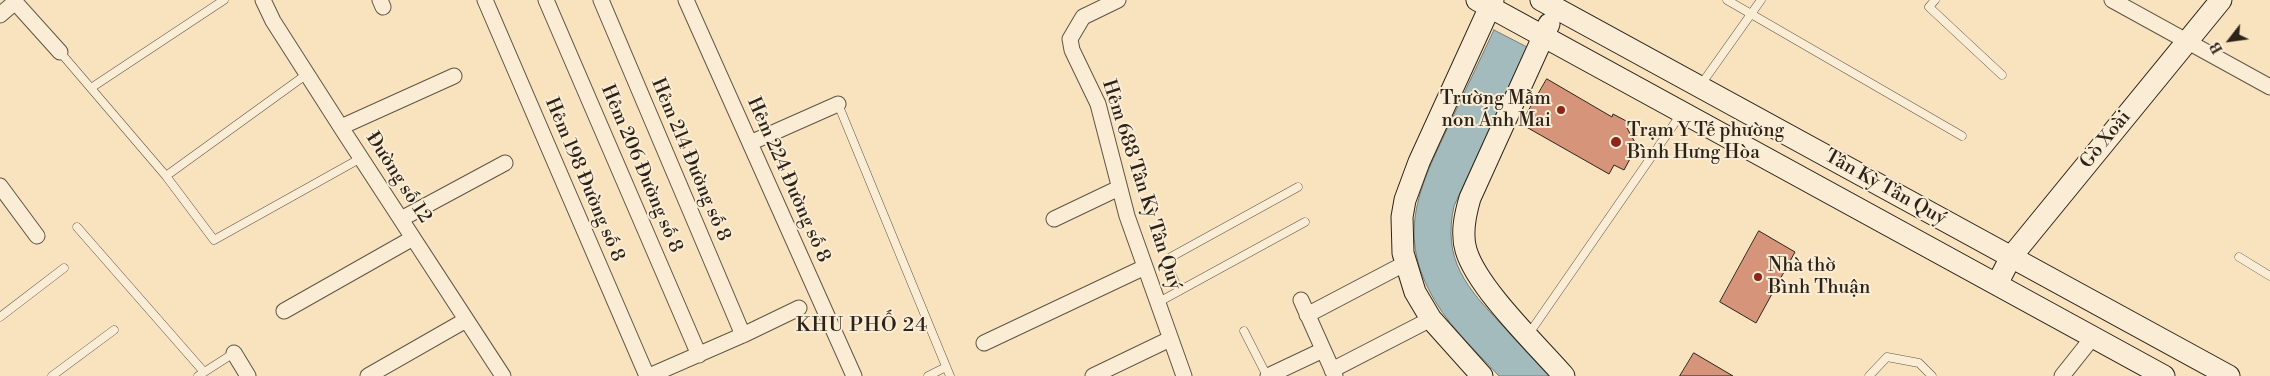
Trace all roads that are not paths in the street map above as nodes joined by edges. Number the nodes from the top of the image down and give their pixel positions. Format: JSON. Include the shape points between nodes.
{"nodes":[{"id":1,"x":224,"y":0,"type":"edge"},
{"id":2,"x":263,"y":0,"type":"edge"},
{"id":3,"x":485,"y":0,"type":"edge"},
{"id":4,"x":546,"y":0,"type":"edge"},
{"id":5,"x":601,"y":0,"type":"edge"},
{"id":6,"x":686,"y":0,"type":"edge"},
{"id":7,"x":1118,"y":0,"type":"edge"},
{"id":8,"x":1727,"y":0,"type":"edge"},
{"id":9,"x":1761,"y":0,"type":"edge"},
{"id":10,"x":1935,"y":0,"type":"edge"},
{"id":11,"x":2112,"y":0,"type":"edge"},
{"id":12,"x":2221,"y":0,"type":"edge"},
{"id":13,"x":1487,"y":2,"type":"edge"},
{"id":14,"x":1552,"y":3,"type":"edge"},
{"id":15,"x":1749,"y":14,"type":"junction"},
{"id":16,"x":0,"y":15,"type":"edge"},
{"id":17,"x":1543,"y":36,"type":"junction"},
{"id":18,"x":2188,"y":40,"type":"junction"},
{"id":19,"x":60,"y":52,"type":"joint"},
{"id":20,"x":307,"y":74,"type":"junction"},
{"id":21,"x":2002,"y":75,"type":"dead end"},
{"id":22,"x":454,"y":76,"type":"dead end"},
{"id":23,"x":1700,"y":87,"type":"junction"},
{"id":24,"x":2270,"y":87,"type":"edge"},
{"id":25,"x":91,"y":88,"type":"junction"},
{"id":26,"x":838,"y":104,"type":"joint"},
{"id":27,"x":1682,"y":112,"type":"junction"},
{"id":28,"x":341,"y":127,"type":"junction"},
{"id":29,"x":1962,"y":136,"type":"dead end"},
{"id":30,"x":750,"y":143,"type":"junction"},
{"id":31,"x":361,"y":158,"type":"junction"},
{"id":32,"x":505,"y":163,"type":"dead end"},
{"id":33,"x":166,"y":176,"type":"junction"},
{"id":34,"x":0,"y":186,"type":"edge"},
{"id":35,"x":1298,"y":187,"type":"dead end"},
{"id":36,"x":1119,"y":188,"type":"junction"},
{"id":37,"x":401,"y":219,"type":"junction"},
{"id":38,"x":1054,"y":220,"type":"dead end"},
{"id":39,"x":1305,"y":222,"type":"dead end"},
{"id":40,"x":77,"y":227,"type":"dead end"},
{"id":41,"x":37,"y":236,"type":"dead end"},
{"id":42,"x":413,"y":238,"type":"junction"},
{"id":43,"x":2011,"y":257,"type":"junction"},
{"id":44,"x":2239,"y":258,"type":"dead end"},
{"id":45,"x":1406,"y":263,"type":"junction"},
{"id":46,"x":1145,"y":267,"type":"junction"},
{"id":47,"x":64,"y":268,"type":"dead end"},
{"id":48,"x":2270,"y":276,"type":"edge"},
{"id":49,"x":1997,"y":284,"type":"junction"},
{"id":50,"x":1179,"y":291,"type":"junction"},
{"id":51,"x":1301,"y":300,"type":"dead end"},
{"id":52,"x":1157,"y":303,"type":"junction"},
{"id":53,"x":798,"y":308,"type":"dead end"},
{"id":54,"x":284,"y":311,"type":"dead end"},
{"id":55,"x":1307,"y":315,"type":"junction"},
{"id":56,"x":0,"y":316,"type":"edge"},
{"id":57,"x":1431,"y":319,"type":"junction"},
{"id":58,"x":466,"y":320,"type":"junction"},
{"id":59,"x":114,"y":330,"type":"dead end"},
{"id":60,"x":1244,"y":331,"type":"dead end"},
{"id":61,"x":743,"y":335,"type":"junction"},
{"id":62,"x":1528,"y":335,"type":"junction"},
{"id":63,"x":2092,"y":337,"type":"junction"},
{"id":64,"x":1170,"y":339,"type":"junction"},
{"id":65,"x":984,"y":343,"type":"dead end"},
{"id":66,"x":1323,"y":350,"type":"junction"},
{"id":67,"x":234,"y":353,"type":"joint"},
{"id":68,"x":698,"y":355,"type":"junction"},
{"id":69,"x":946,"y":367,"type":"junction"},
{"id":70,"x":1333,"y":373,"type":"edge"},
{"id":71,"x":201,"y":374,"type":"edge"},
{"id":72,"x":52,"y":376,"type":"edge"},
{"id":73,"x":248,"y":376,"type":"edge"},
{"id":74,"x":368,"y":376,"type":"edge"},
{"id":75,"x":503,"y":376,"type":"edge"},
{"id":76,"x":648,"y":376,"type":"edge"},
{"id":77,"x":854,"y":376,"type":"edge"},
{"id":78,"x":928,"y":376,"type":"edge"},
{"id":79,"x":950,"y":376,"type":"edge"},
{"id":80,"x":1093,"y":376,"type":"edge"},
{"id":81,"x":1184,"y":376,"type":"edge"},
{"id":82,"x":1267,"y":376,"type":"edge"},
{"id":83,"x":1482,"y":376,"type":"edge"},
{"id":84,"x":1564,"y":376,"type":"edge"},
{"id":85,"x":1869,"y":376,"type":"edge"},
{"id":86,"x":1932,"y":376,"type":"edge"},
{"id":87,"x":2062,"y":376,"type":"edge"},
{"id":88,"x":2164,"y":376,"type":"edge"},
{"id":89,"x":2229,"y":376,"type":"edge"}],
"edges":[{"from":1,"to":25,"type":"lane"},
{"from":2,"to":20,"type":"street","name":"Đường số 12"},
{"from":3,"to":76,"type":"street","name":"Hẻm 198 Đường số 8"},
{"from":4,"to":68,"type":"street","name":"Hẻm 206 Đường số 8"},
{"from":5,"to":61,"type":"street","name":"Hẻm 214 Đường số 8"},
{"from":6,"to":30,"type":"street","name":"Hẻm 224 Đường số 8"},
{"from":7,"to":36,"type":"street","name":"Hẻm 688 Tân Kỳ Tân Quý","via":[[1083,17],[1070,39],[1072,50],[1098,104]]},
{"from":8,"to":15,"type":"lane"},
{"from":9,"to":15,"type":"lane"},
{"from":10,"to":21,"type":"lane","via":[[1929,7]]},
{"from":11,"to":18,"type":"street"},
{"from":12,"to":18,"type":"main road","name":"Gò Xoài"},
{"from":13,"to":17,"type":"main road","name":"Tân Kỳ Tân Quý"},
{"from":13,"to":45,"type":"main road","via":[[1411,182],[1402,216]]},
{"from":14,"to":17,"type":"main road"},
{"from":14,"to":23,"type":"main road","name":"Tân Kỳ Tân Quý"},
{"from":15,"to":23,"type":"lane"},
{"from":15,"to":29,"type":"lane"},
{"from":16,"to":19,"type":"street","via":[[15,2]]},
{"from":17,"to":27,"type":"main road","name":"Tân Kỳ Tân Quý"},
{"from":17,"to":62,"type":"main road","via":[[1470,198],[1464,223],[1465,249],[1476,274]]},
{"from":18,"to":24,"type":"street"},
{"from":18,"to":43,"type":"main road","name":"Gò Xoài"},
{"from":19,"to":25,"type":"lane"},
{"from":20,"to":28,"type":"street","name":"Đường số 12"},
{"from":20,"to":33,"type":"lane"},
{"from":22,"to":28,"type":"street"},
{"from":23,"to":43,"type":"main road","name":"Tân Kỳ Tân Quý"},
{"from":25,"to":33,"type":"lane"},
{"from":26,"to":30,"type":"street"},
{"from":26,"to":69,"type":"lane"},
{"from":27,"to":49,"type":"main road","name":"Tân Kỳ Tân Quý"},
{"from":27,"to":62,"type":"lane"},
{"from":28,"to":31,"type":"street","name":"Đường số 12"},
{"from":30,"to":77,"type":"street","name":"Hẻm 224 Đường số 8"},
{"from":31,"to":33,"type":"lane","via":[[214,240]]},
{"from":31,"to":37,"type":"street","name":"Đường số 12"},
{"from":32,"to":37,"type":"street"},
{"from":34,"to":41,"type":"street"},
{"from":35,"to":50,"type":"lane","via":[[1171,257],[1167,265]]},
{"from":36,"to":38,"type":"street"},
{"from":36,"to":46,"type":"street","name":"Hẻm 688 Tân Kỳ Tân Quý"},
{"from":37,"to":42,"type":"street","name":"Đường số 12"},
{"from":39,"to":50,"type":"lane"},
{"from":40,"to":71,"type":"lane"},
{"from":42,"to":54,"type":"street"},
{"from":42,"to":58,"type":"street","name":"Đường số 12"},
{"from":43,"to":49,"type":"main road","name":"Gò Xoài"},
{"from":43,"to":89,"type":"main road","name":"Tân Kỳ Tân Quý"},
{"from":44,"to":48,"type":"lane"},
{"from":45,"to":55,"type":"street"},
{"from":45,"to":57,"type":"main road","via":[[1415,292]]},
{"from":46,"to":52,"type":"street","name":"Hẻm 688 Tân Kỳ Tân Quý"},
{"from":46,"to":65,"type":"street"},
{"from":47,"to":56,"type":"lane"},
{"from":49,"to":63,"type":"main road","name":"Tân Kỳ Tân Quý"},
{"from":50,"to":52,"type":"lane"},
{"from":51,"to":55,"type":"street"},
{"from":52,"to":64,"type":"street","name":"Hẻm 688 Tân Kỳ Tân Quý"},
{"from":53,"to":61,"type":"street"},
{"from":55,"to":66,"type":"street"},
{"from":57,"to":70,"type":"street"},
{"from":57,"to":83,"type":"main road"},
{"from":58,"to":74,"type":"street"},
{"from":58,"to":75,"type":"street","name":"Đường số 12"},
{"from":59,"to":72,"type":"lane"},
{"from":60,"to":82,"type":"lane"},
{"from":61,"to":68,"type":"street"},
{"from":62,"to":84,"type":"main road"},
{"from":63,"to":87,"type":"street"},
{"from":63,"to":88,"type":"main road","name":"Tân Kỳ Tân Quý"},
{"from":64,"to":80,"type":"street"},
{"from":64,"to":81,"type":"street","name":"Hẻm 688 Tân Kỳ Tân Quý"},
{"from":66,"to":70,"type":"street"},
{"from":66,"to":82,"type":"street"},
{"from":67,"to":71,"type":"lane"},
{"from":67,"to":73,"type":"street"},
{"from":68,"to":76,"type":"street"},
{"from":69,"to":78,"type":"lane"},
{"from":69,"to":79,"type":"lane"},
{"from":85,"to":86,"type":"lane","via":[[1887,358],[1919,363]]}]}
